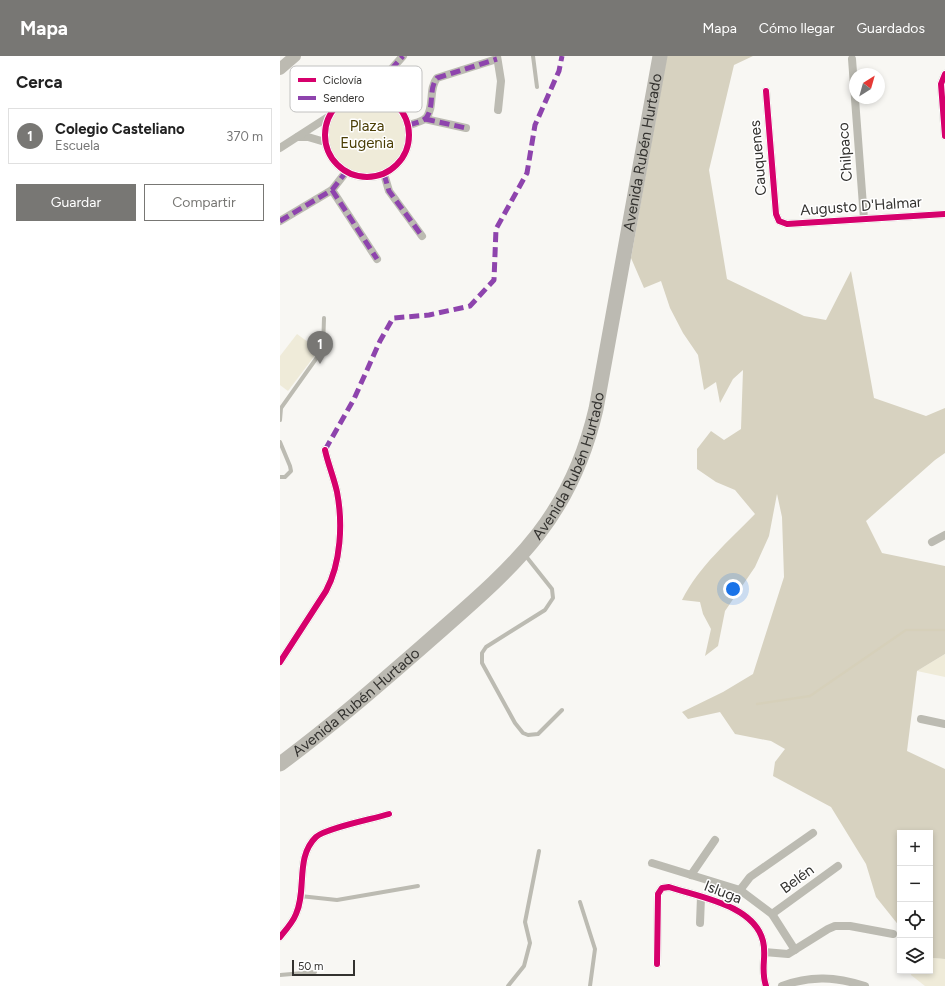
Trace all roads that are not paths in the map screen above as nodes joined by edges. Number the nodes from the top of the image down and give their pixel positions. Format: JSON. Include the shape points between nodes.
{"nodes":[{"id":1,"x":295,"y":56,"type":"edge"},
{"id":2,"x":403,"y":56,"type":"edge"},
{"id":3,"x":533,"y":56,"type":"edge"},
{"id":4,"x":650,"y":56,"type":"edge"},
{"id":5,"x":660,"y":56,"type":"edge"},
{"id":6,"x":497,"y":58,"type":"edge"},
{"id":7,"x":852,"y":59,"type":"dead end"},
{"id":8,"x":394,"y":66,"type":"edge"},
{"id":9,"x":280,"y":69,"type":"edge"},
{"id":10,"x":945,"y":74,"type":"edge"},
{"id":11,"x":537,"y":87,"type":"dead end"},
{"id":12,"x":766,"y":91,"type":"dead end"},
{"id":13,"x":498,"y":110,"type":"dead end"},
{"id":14,"x":332,"y":112,"type":"edge"},
{"id":15,"x":403,"y":112,"type":"edge"},
{"id":16,"x":328,"y":117,"type":"junction"},
{"id":17,"x":425,"y":119,"type":"junction"},
{"id":18,"x":409,"y":125,"type":"junction"},
{"id":19,"x":466,"y":128,"type":"dead end"},
{"id":20,"x":945,"y":136,"type":"edge"},
{"id":21,"x":298,"y":137,"type":"junction"},
{"id":22,"x":325,"y":142,"type":"junction"},
{"id":23,"x":280,"y":148,"type":"edge"},
{"id":24,"x":346,"y":172,"type":"junction"},
{"id":25,"x":384,"y":174,"type":"junction"},
{"id":26,"x":332,"y":190,"type":"junction"},
{"id":27,"x":945,"y":214,"type":"edge"},
{"id":28,"x":864,"y":219,"type":"junction"},
{"id":29,"x":280,"y":221,"type":"edge"},
{"id":30,"x":779,"y":221,"type":"joint"},
{"id":31,"x":422,"y":236,"type":"dead end"},
{"id":32,"x":378,"y":259,"type":"dead end"},
{"id":33,"x":324,"y":318,"type":"dead end"},
{"id":34,"x":280,"y":420,"type":"edge"},
{"id":35,"x":280,"y":442,"type":"edge"},
{"id":36,"x":325,"y":450,"type":"dead end"},
{"id":37,"x":280,"y":477,"type":"edge"},
{"id":38,"x":945,"y":535,"type":"edge"},
{"id":39,"x":932,"y":542,"type":"dead end"},
{"id":40,"x":524,"y":553,"type":"junction"},
{"id":41,"x":280,"y":662,"type":"edge"},
{"id":42,"x":562,"y":710,"type":"dead end"},
{"id":43,"x":921,"y":718,"type":"dead end"},
{"id":44,"x":945,"y":724,"type":"edge"},
{"id":45,"x":280,"y":753,"type":"edge"},
{"id":46,"x":280,"y":764,"type":"edge"},
{"id":47,"x":389,"y":814,"type":"dead end"},
{"id":48,"x":813,"y":833,"type":"dead end"},
{"id":49,"x":715,"y":840,"type":"dead end"},
{"id":50,"x":539,"y":851,"type":"dead end"},
{"id":51,"x":652,"y":863,"type":"dead end"},
{"id":52,"x":838,"y":866,"type":"dead end"},
{"id":53,"x":691,"y":875,"type":"junction"},
{"id":54,"x":418,"y":886,"type":"dead end"},
{"id":55,"x":740,"y":890,"type":"junction"},
{"id":56,"x":300,"y":896,"type":"junction"},
{"id":57,"x":701,"y":898,"type":"junction"},
{"id":58,"x":580,"y":902,"type":"dead end"},
{"id":59,"x":772,"y":914,"type":"junction"},
{"id":60,"x":700,"y":923,"type":"dead end"},
{"id":61,"x":893,"y":934,"type":"dead end"},
{"id":62,"x":280,"y":937,"type":"edge"},
{"id":63,"x":795,"y":950,"type":"junction"},
{"id":64,"x":764,"y":952,"type":"junction"},
{"id":65,"x":657,"y":964,"type":"dead end"},
{"id":66,"x":315,"y":972,"type":"dead end"},
{"id":67,"x":280,"y":975,"type":"edge"},
{"id":68,"x":508,"y":986,"type":"edge"},
{"id":69,"x":590,"y":986,"type":"edge"},
{"id":70,"x":766,"y":986,"type":"edge"},
{"id":71,"x":782,"y":986,"type":"edge"},
{"id":72,"x":865,"y":986,"type":"edge"}],
"edges":[{"from":1,"to":9,"type":"street"},
{"from":2,"to":8,"type":"street"},
{"from":3,"to":11,"type":"lane"},
{"from":4,"to":45,"type":"highway","name":"Avenida Rubén Hurtado","via":[[587,402],[578,441],[558,486],[535,524],[492,572],[332,714]]},
{"from":5,"to":40,"type":"highway","name":"Avenida Rubén Hurtado","via":[[602,378],[589,436],[566,493]]},
{"from":6,"to":13,"type":"street","via":[[501,81]]},
{"from":6,"to":17,"type":"street","via":[[437,78]]},
{"from":7,"to":28,"type":"street","name":"Chilpaco"},
{"from":10,"to":20,"type":"street","via":[[941,84]]},
{"from":12,"to":30,"type":"street","name":"Cauquenes","via":[[776,214]]},
{"from":14,"to":16,"type":"street"},
{"from":15,"to":18,"type":"street"},
{"from":16,"to":21,"type":"street"},
{"from":16,"to":22,"type":"street"},
{"from":17,"to":18,"type":"street"},
{"from":17,"to":19,"type":"street"},
{"from":18,"to":25,"type":"street","via":[[408,147],[403,157],[395,167]]},
{"from":21,"to":22,"type":"street"},
{"from":21,"to":23,"type":"street"},
{"from":22,"to":24,"type":"street","via":[[332,159]]},
{"from":24,"to":25,"type":"street","via":[[371,177]]},
{"from":24,"to":26,"type":"street"},
{"from":25,"to":31,"type":"street","via":[[389,191]]},
{"from":26,"to":29,"type":"street"},
{"from":26,"to":32,"type":"street"},
{"from":27,"to":28,"type":"street","name":"Augusto D'Halmar"},
{"from":28,"to":30,"type":"street","name":"Augusto D'Halmar","via":[[787,224]]},
{"from":33,"to":34,"type":"lane","via":[[323,349],[281,408]]},
{"from":35,"to":37,"type":"lane","via":[[291,471],[286,477]]},
{"from":36,"to":41,"type":"street","via":[[339,505],[337,560],[326,591]]},
{"from":38,"to":39,"type":"street"},
{"from":40,"to":42,"type":"lane","via":[[552,589],[553,598],[545,610],[486,647],[482,653],[482,662],[523,733],[538,734]]},
{"from":40,"to":46,"type":"highway","name":"Avenida Rubén Hurtado","via":[[356,705]]},
{"from":43,"to":44,"type":"street"},
{"from":47,"to":56,"type":"street","via":[[328,831],[316,837],[303,864]]},
{"from":48,"to":55,"type":"street","via":[[750,877]]},
{"from":49,"to":53,"type":"street"},
{"from":50,"to":68,"type":"lane","via":[[525,922],[530,943],[524,966]]},
{"from":51,"to":53,"type":"street","name":"Isluga"},
{"from":52,"to":59,"type":"street","name":"Belén"},
{"from":53,"to":55,"type":"street","name":"Isluga"},
{"from":54,"to":56,"type":"lane","via":[[337,900]]},
{"from":55,"to":59,"type":"street","name":"Isluga"},
{"from":56,"to":62,"type":"street","via":[[296,914]]},
{"from":57,"to":60,"type":"street"},
{"from":57,"to":64,"type":"street","name":"Isluga","via":[[735,910],[753,922],[760,932]]},
{"from":57,"to":65,"type":"street","name":"Isluga","via":[[669,886],[662,888],[658,894]]},
{"from":58,"to":69,"type":"lane","via":[[595,949]]},
{"from":59,"to":63,"type":"street","name":"Isluga"},
{"from":61,"to":63,"type":"street","via":[[850,926],[835,926]]},
{"from":63,"to":64,"type":"street","via":[[781,954]]},
{"from":64,"to":70,"type":"street","name":"Isluga","via":[[762,975]]},
{"from":66,"to":67,"type":"lane"},
{"from":71,"to":72,"type":"street","via":[[801,980],[829,978]]}]}
